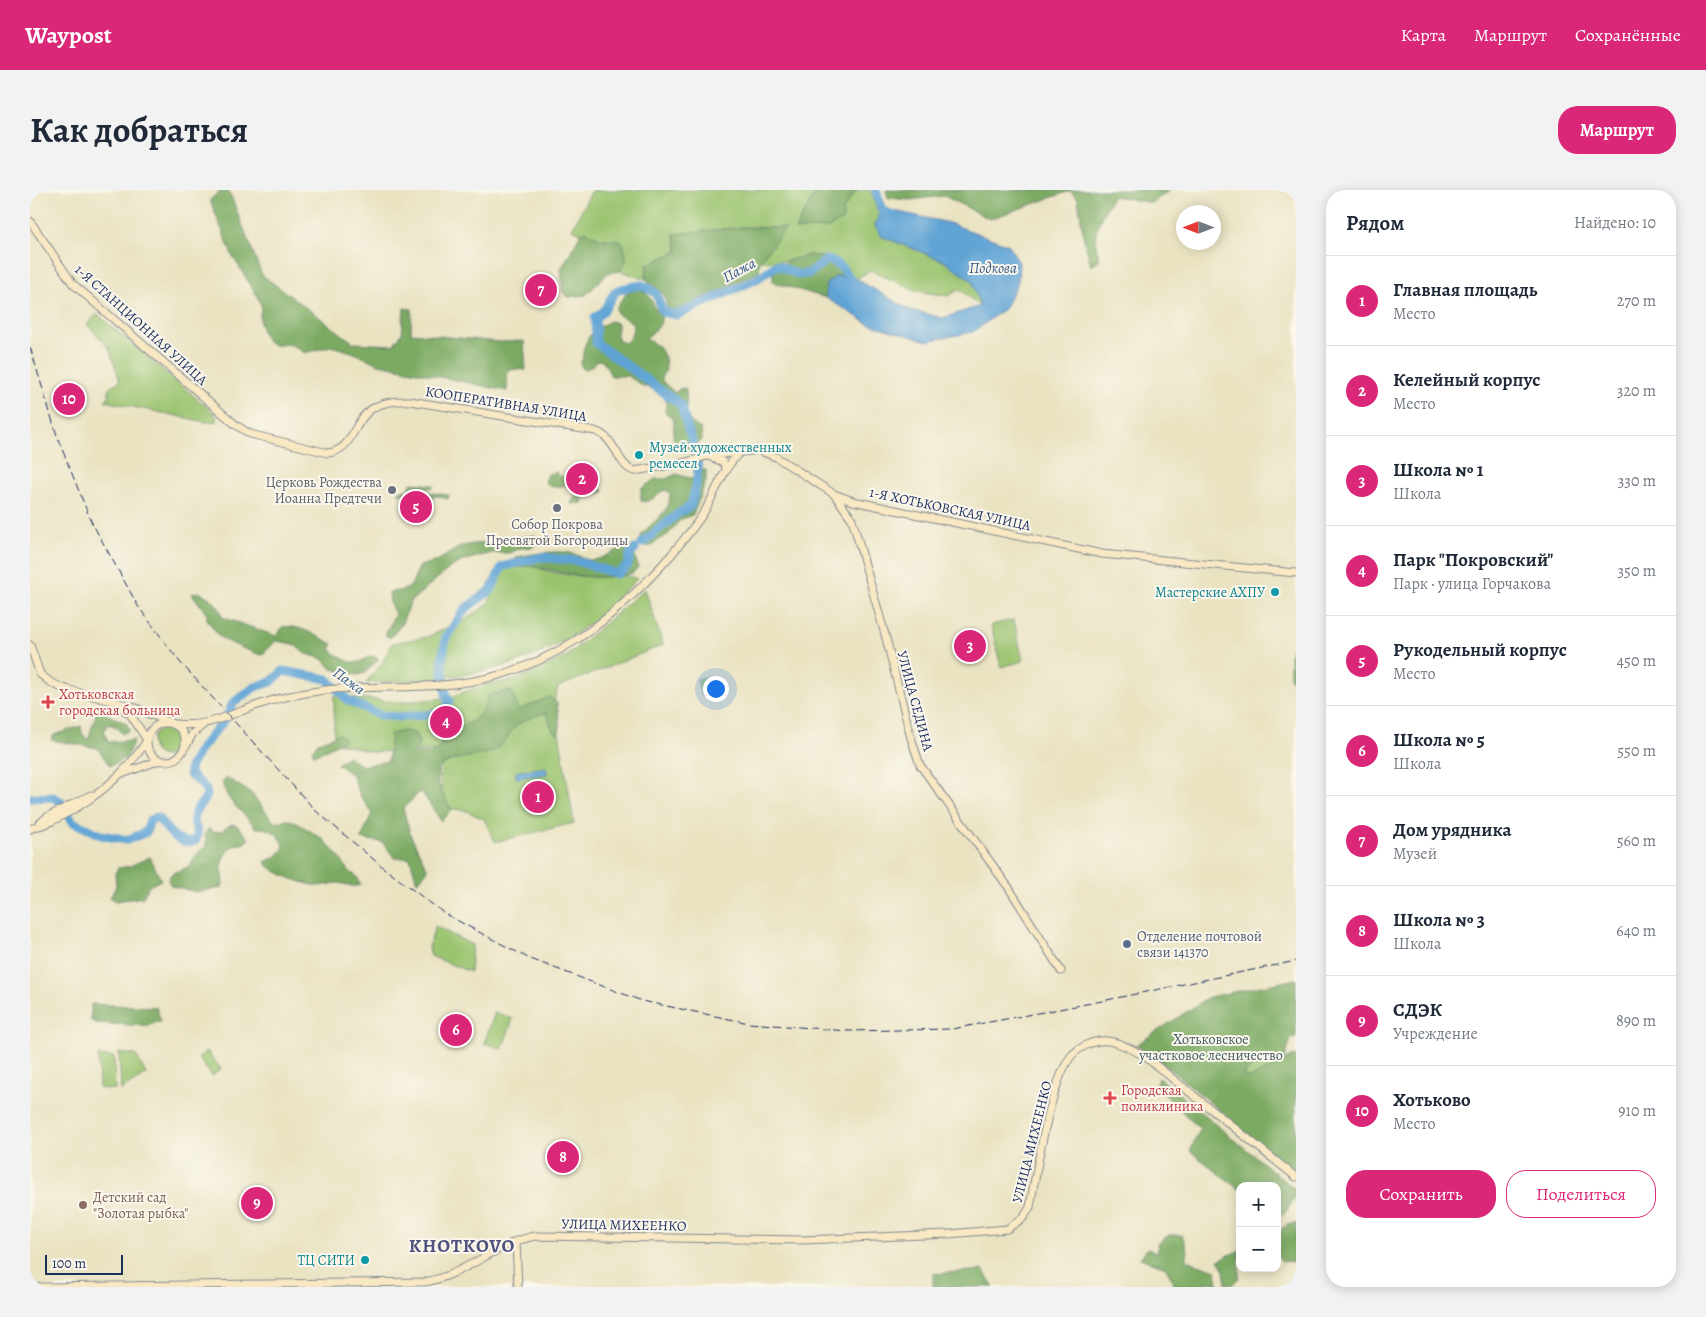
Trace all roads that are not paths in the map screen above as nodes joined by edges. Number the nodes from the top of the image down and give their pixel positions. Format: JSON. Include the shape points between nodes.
{"nodes":[{"id":1,"x":30,"y":221,"type":"edge"},
{"id":2,"x":742,"y":451,"type":"junction"},
{"id":3,"x":328,"y":453,"type":"joint"},
{"id":4,"x":707,"y":456,"type":"junction"},
{"id":5,"x":727,"y":470,"type":"junction"},
{"id":6,"x":834,"y":494,"type":"junction"},
{"id":7,"x":1296,"y":573,"type":"edge"},
{"id":8,"x":30,"y":645,"type":"edge"},
{"id":9,"x":113,"y":702,"type":"junction"},
{"id":10,"x":173,"y":723,"type":"junction"},
{"id":11,"x":202,"y":725,"type":"junction"},
{"id":12,"x":147,"y":740,"type":"junction"},
{"id":13,"x":185,"y":747,"type":"junction"},
{"id":14,"x":160,"y":760,"type":"junction"},
{"id":15,"x":118,"y":776,"type":"junction"},
{"id":16,"x":32,"y":828,"type":"edge"},
{"id":17,"x":1062,"y":971,"type":"dead end"},
{"id":18,"x":1296,"y":1177,"type":"edge"},
{"id":19,"x":516,"y":1241,"type":"junction"},
{"id":20,"x":306,"y":1285,"type":"edge"},
{"id":21,"x":39,"y":1287,"type":"edge"},
{"id":22,"x":518,"y":1287,"type":"edge"}],
"edges":[{"from":1,"to":3,"type":"main road","name":"1-Я СТАНЦИОННАЯ УЛИЦА","via":[[73,284],[236,425],[250,434]]},
{"from":2,"to":4,"type":"main road","name":"КООПЕРАТИВНАЯ УЛИЦА"},
{"from":2,"to":5,"type":"main road"},
{"from":2,"to":6,"type":"main road","name":"1-Я ХОТЬКОВСКАЯ УЛИЦА","via":[[768,452]]},
{"from":3,"to":4,"type":"main road","name":"КООПЕРАТИВНАЯ УЛИЦА","via":[[338,450],[348,441],[371,408],[399,400],[595,431],[607,437],[631,471],[685,463]]},
{"from":4,"to":5,"type":"main road","via":[[723,462]]},
{"from":5,"to":11,"type":"main road","via":[[705,511],[673,553],[640,587],[580,639],[549,657],[516,671],[454,684],[354,688],[290,696]]},
{"from":6,"to":7,"type":"main road","name":"1-Я ХОТЬКОВСКАЯ УЛИЦА","via":[[1092,552]]},
{"from":6,"to":17,"type":"main road","name":"УЛИЦА СЕДИНА","via":[[852,519],[920,765],[1009,888]]},
{"from":8,"to":9,"type":"main road","via":[[40,674],[50,682]]},
{"from":9,"to":10,"type":"main road"},
{"from":9,"to":12,"type":"main road","via":[[130,714]]},
{"from":10,"to":11,"type":"main road"},
{"from":10,"to":12,"type":"main road","via":[[155,726]]},
{"from":10,"to":13,"type":"main road","via":[[184,734]]},
{"from":11,"to":13,"type":"main road"},
{"from":12,"to":14,"type":"main road","via":[[150,752]]},
{"from":12,"to":15,"type":"main road"},
{"from":13,"to":14,"type":"main road","via":[[178,757]]},
{"from":14,"to":15,"type":"main road"},
{"from":15,"to":16,"type":"main road","via":[[83,801]]},
{"from":18,"to":19,"type":"main road","name":"УЛИЦА МИХЕЕНКО","via":[[1143,1055],[1109,1041],[1089,1044],[1072,1054],[1060,1078],[1047,1121],[1030,1207],[1024,1218],[1007,1229],[849,1239],[535,1236]]},
{"from":19,"to":20,"type":"main road","name":"УЛИЦА МИХЕЕНКО","via":[[458,1273],[436,1280]]},
{"from":19,"to":22,"type":"main road"},
{"from":20,"to":21,"type":"main road","name":"УЛИЦА МИХЕЕНКО"}]}
